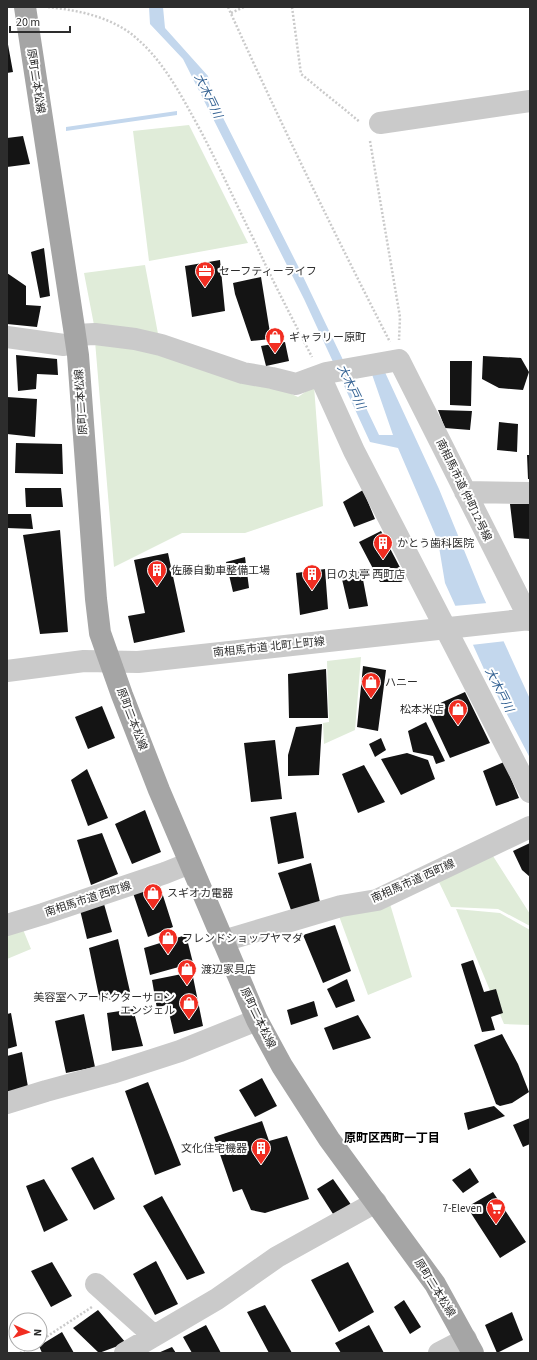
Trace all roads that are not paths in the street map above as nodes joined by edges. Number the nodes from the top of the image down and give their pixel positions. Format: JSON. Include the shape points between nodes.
{"nodes":[{"id":1,"x":25,"y":7,"type":"edge"},
{"id":2,"x":530,"y":101,"type":"edge"},
{"id":3,"x":370,"y":128,"type":"road end"},
{"id":4,"x":7,"y":338,"type":"edge"},
{"id":5,"x":70,"y":340,"type":"junction"},
{"id":6,"x":327,"y":374,"type":"junction"},
{"id":7,"x":465,"y":492,"type":"junction"},
{"id":8,"x":530,"y":493,"type":"edge"},
{"id":9,"x":527,"y":619,"type":"edge"},
{"id":10,"x":449,"y":627,"type":"junction"},
{"id":11,"x":111,"y":661,"type":"junction"},
{"id":12,"x":7,"y":671,"type":"edge"},
{"id":13,"x":530,"y":792,"type":"edge"},
{"id":14,"x":530,"y":827,"type":"edge"},
{"id":15,"x":190,"y":863,"type":"junction"},
{"id":16,"x":7,"y":925,"type":"edge"},
{"id":17,"x":223,"y":941,"type":"junction"},
{"id":18,"x":257,"y":1020,"type":"junction"},
{"id":19,"x":7,"y":1103,"type":"edge"},
{"id":20,"x":376,"y":1202,"type":"junction"},
{"id":21,"x":102,"y":1290,"type":"road end"},
{"id":22,"x":154,"y":1336,"type":"junction"},
{"id":23,"x":469,"y":1346,"type":"edge"},
{"id":24,"x":130,"y":1352,"type":"edge"},
{"id":25,"x":439,"y":1353,"type":"edge"}],
"edges":[{"from":1,"to":5,"type":"main road","name":"原町二本松線"},
{"from":2,"to":3,"type":"street"},
{"from":4,"to":5,"type":"street"},
{"from":5,"to":6,"type":"street","via":[[87,333],[135,339],[161,345],[243,373],[296,384]]},
{"from":5,"to":11,"type":"main road","name":"原町二本松線","via":[[100,633]]},
{"from":6,"to":7,"type":"street","name":"南相馬市道 仲町12号線","via":[[397,361]]},
{"from":6,"to":10,"type":"street","via":[[354,451]]},
{"from":7,"to":8,"type":"street"},
{"from":7,"to":9,"type":"street","name":"南相馬市道 仲町12号線"},
{"from":9,"to":10,"type":"street","name":"南相馬市道 北町上町線"},
{"from":10,"to":11,"type":"street","name":"南相馬市道 北町上町線","via":[[138,662]]},
{"from":10,"to":13,"type":"street"},
{"from":11,"to":12,"type":"street","name":"南相馬市道 北町上町線","via":[[84,661]]},
{"from":11,"to":15,"type":"main road","name":"原町二本松線"},
{"from":14,"to":17,"type":"street","name":"南相馬市道 西町線","via":[[377,900],[341,906]]},
{"from":15,"to":16,"type":"street","name":"南相馬市道 西町線"},
{"from":15,"to":17,"type":"main road","name":"原町二本松線"},
{"from":17,"to":18,"type":"main road","name":"原町二本松線"},
{"from":18,"to":19,"type":"street","via":[[180,1051]]},
{"from":18,"to":20,"type":"main road","name":"原町二本松線","via":[[282,1066],[329,1138]]},
{"from":20,"to":22,"type":"street","via":[[277,1257],[217,1299]]},
{"from":20,"to":23,"type":"main road","name":"原町二本松線","via":[[435,1284]]},
{"from":21,"to":22,"type":"street"},
{"from":22,"to":24,"type":"street"},
{"from":23,"to":25,"type":"street"}]}
